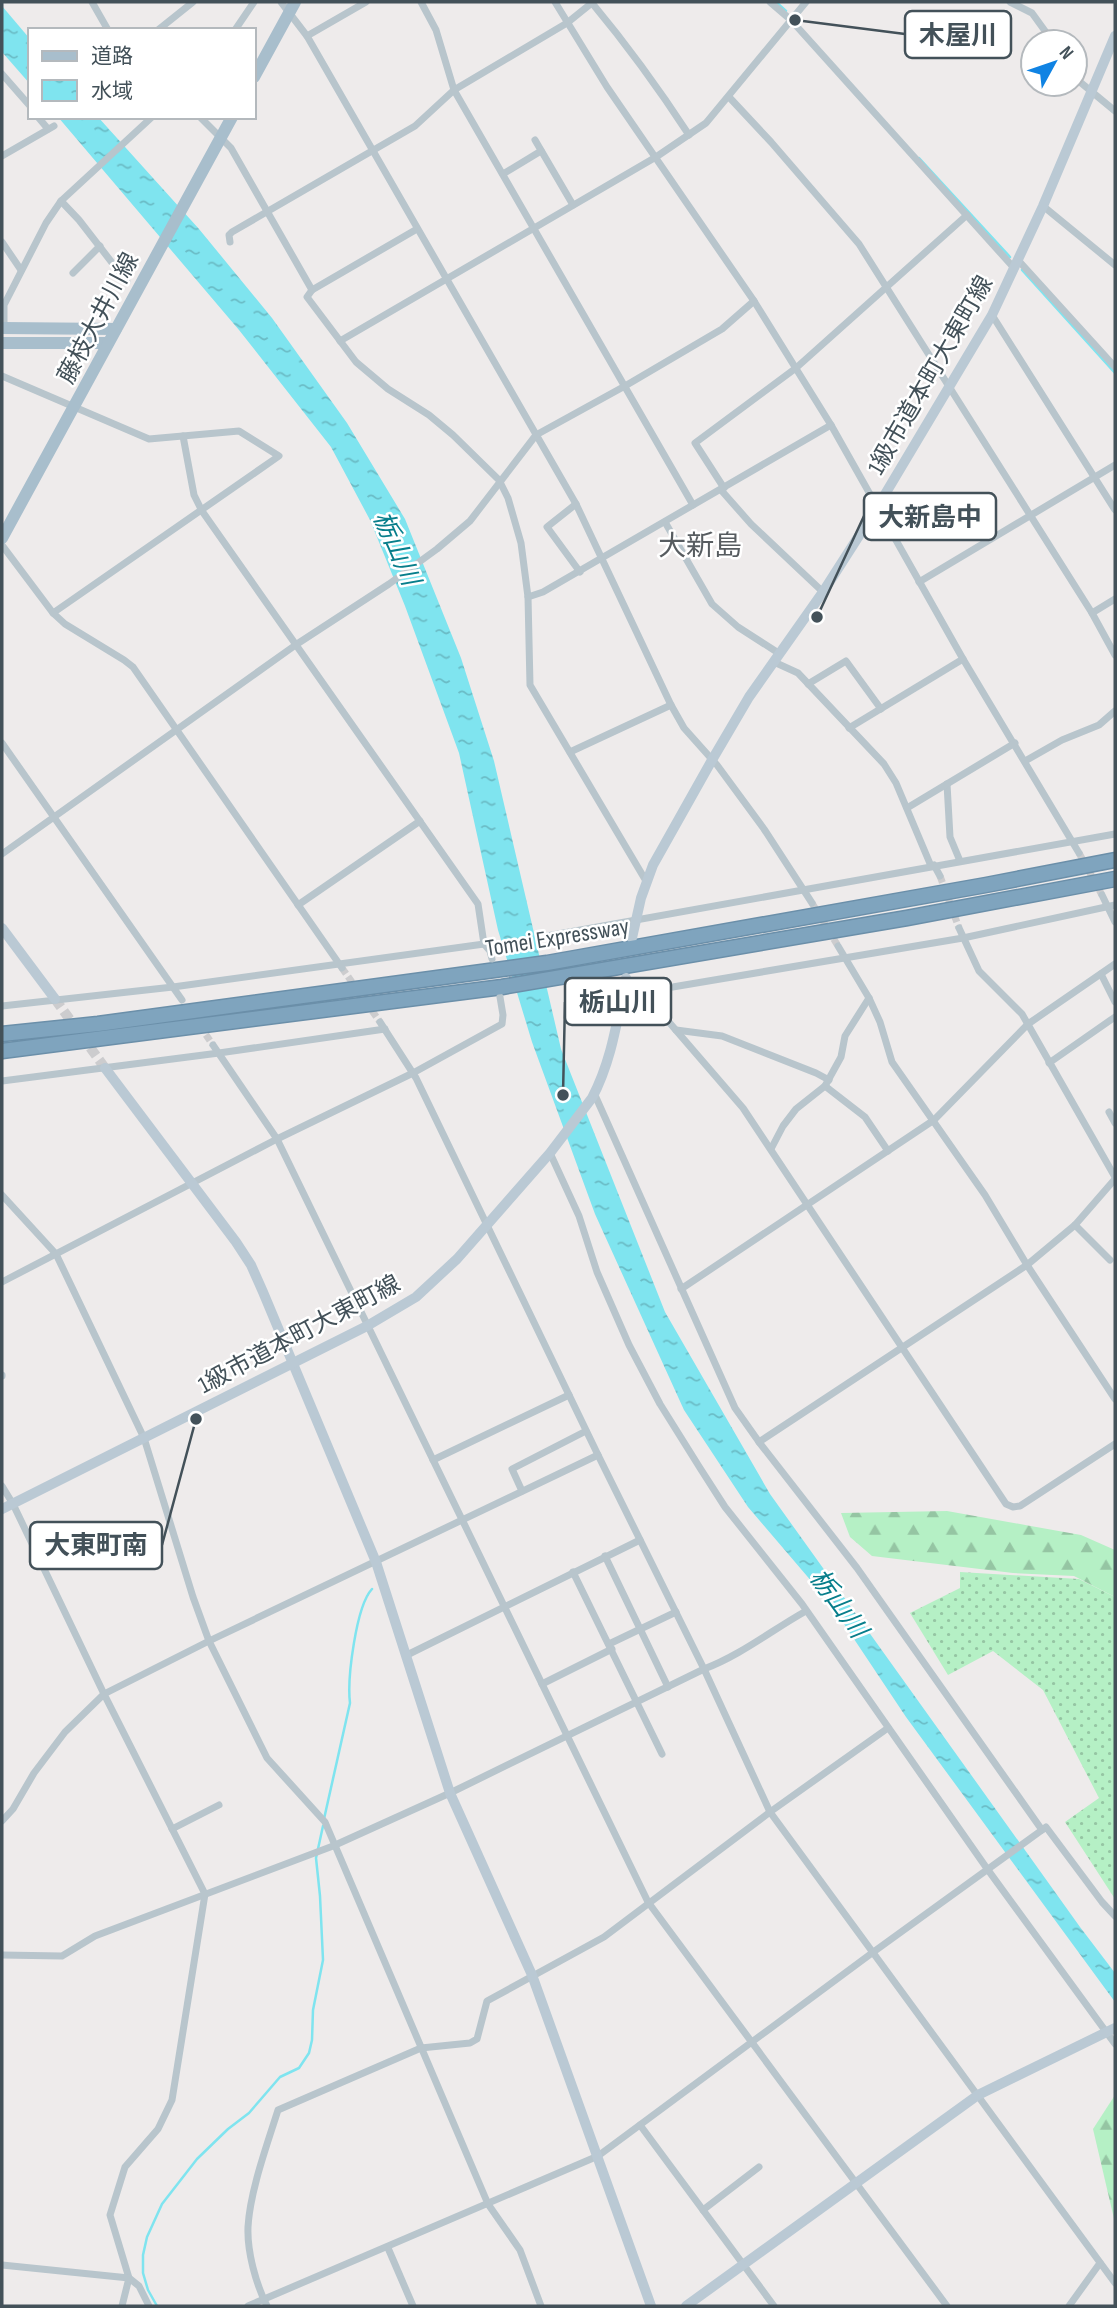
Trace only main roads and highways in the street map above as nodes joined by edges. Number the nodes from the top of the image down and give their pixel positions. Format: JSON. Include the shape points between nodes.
{"nodes":[{"id":1,"x":289,"y":5,"type":"edge"},
{"id":2,"x":256,"y":73,"type":"edge"},
{"id":3,"x":231,"y":119,"type":"edge"},
{"id":4,"x":3,"y":328,"type":"edge"},
{"id":5,"x":116,"y":329,"type":"junction"},
{"id":6,"x":2,"y":343,"type":"edge"},
{"id":7,"x":108,"y":343,"type":"junction"},
{"id":8,"x":2,"y":538,"type":"edge"},
{"id":9,"x":1115,"y":860,"type":"edge"},
{"id":10,"x":1115,"y":879,"type":"edge"},
{"id":11,"x":2,"y":1034,"type":"edge"},
{"id":12,"x":2,"y":1051,"type":"edge"}],
"edges":[{"from":1,"to":2,"type":"main road"},
{"from":3,"to":5,"type":"main road","name":"藤枝大井川線"},
{"from":4,"to":5,"type":"main road"},
{"from":5,"to":7,"type":"main road","name":"藤枝大井川線"},
{"from":6,"to":7,"type":"main road"},
{"from":7,"to":8,"type":"main road","name":"藤枝大井川線"},
{"from":9,"to":11,"type":"highway","name":"Tomei Expressway","via":[[547,963],[496,965]]},
{"from":10,"to":12,"type":"highway","name":"Tomei Expressway","via":[[552,978],[501,992]]}]}
